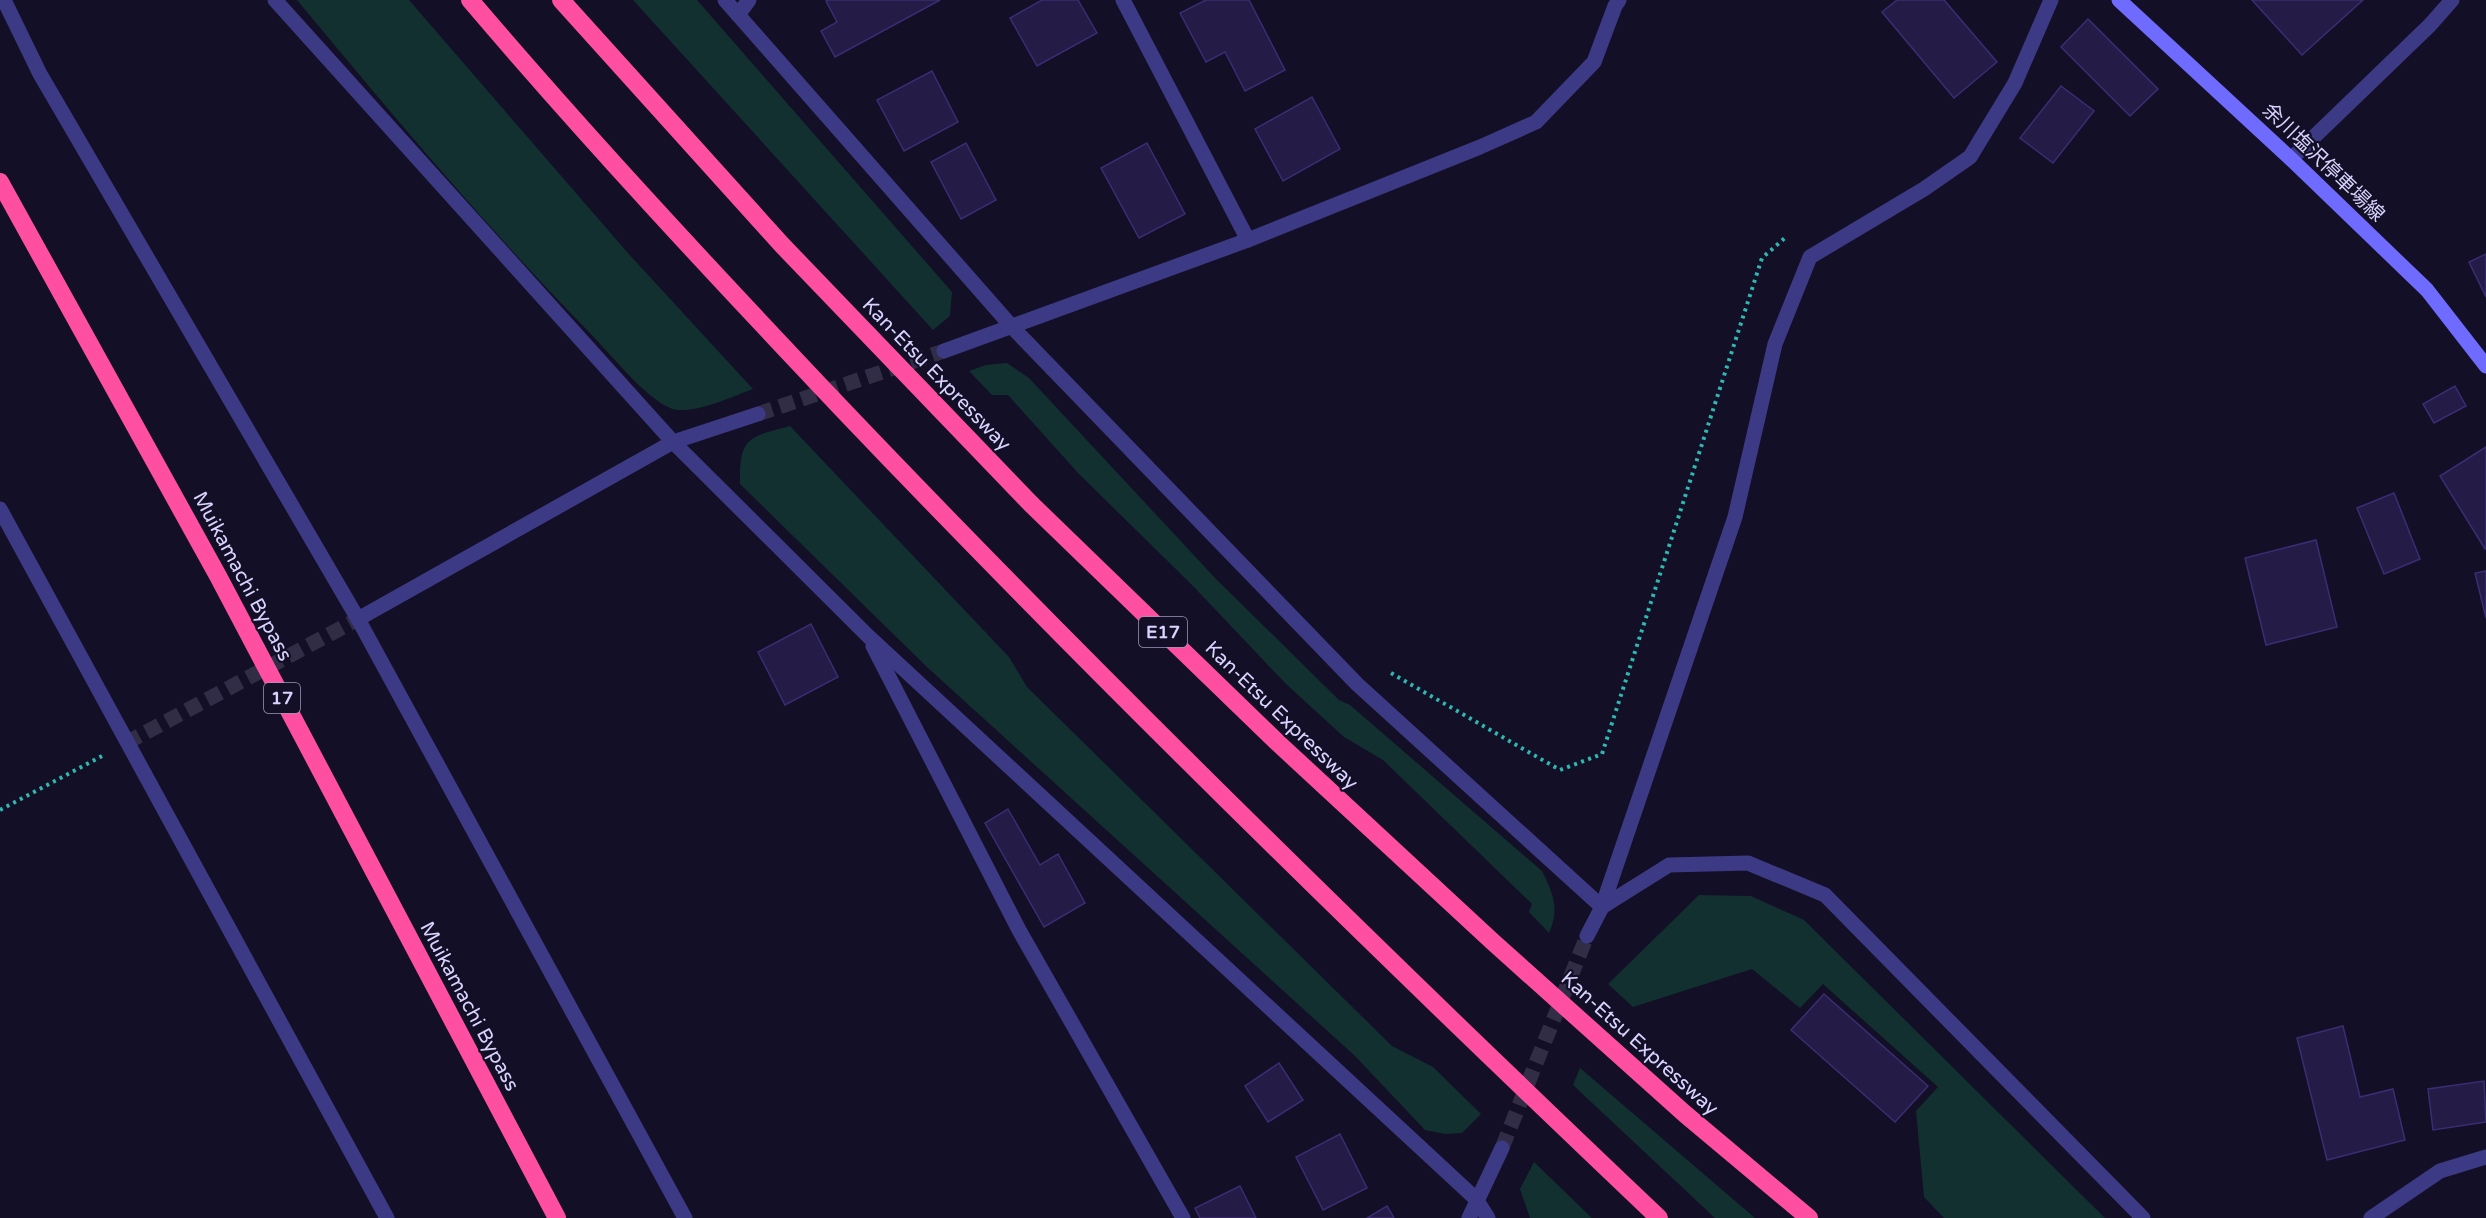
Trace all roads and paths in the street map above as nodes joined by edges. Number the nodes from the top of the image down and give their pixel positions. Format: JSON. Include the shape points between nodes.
{"nodes":[{"id":1,"x":4,"y":0,"type":"edge"},
{"id":2,"x":275,"y":0,"type":"edge"},
{"id":3,"x":470,"y":0,"type":"edge"},
{"id":4,"x":561,"y":0,"type":"edge"},
{"id":5,"x":725,"y":0,"type":"edge"},
{"id":6,"x":749,"y":0,"type":"edge"},
{"id":7,"x":1123,"y":0,"type":"edge"},
{"id":8,"x":1619,"y":0,"type":"edge"},
{"id":9,"x":2051,"y":0,"type":"edge"},
{"id":10,"x":2119,"y":0,"type":"edge"},
{"id":11,"x":2452,"y":0,"type":"edge"},
{"id":12,"x":738,"y":15,"type":"junction"},
{"id":13,"x":2291,"y":159,"type":"junction"},
{"id":14,"x":0,"y":182,"type":"edge"},
{"id":15,"x":1248,"y":240,"type":"junction"},
{"id":16,"x":1810,"y":257,"type":"junction"},
{"id":17,"x":1013,"y":328,"type":"junction"},
{"id":18,"x":944,"y":351,"type":"tunnel mouth"},
{"id":19,"x":2486,"y":366,"type":"edge"},
{"id":20,"x":758,"y":414,"type":"tunnel mouth"},
{"id":21,"x":673,"y":442,"type":"junction"},
{"id":22,"x":0,"y":509,"type":"edge"},
{"id":23,"x":358,"y":619,"type":"junction"},
{"id":24,"x":868,"y":636,"type":"junction"},
{"id":25,"x":1357,"y":684,"type":"junction"},
{"id":26,"x":126,"y":743,"type":"junction"},
{"id":27,"x":0,"y":810,"type":"edge"},
{"id":28,"x":1602,"y":907,"type":"junction"},
{"id":29,"x":1587,"y":936,"type":"tunnel mouth"},
{"id":30,"x":1502,"y":1148,"type":"tunnel mouth"},
{"id":31,"x":2486,"y":1157,"type":"edge"},
{"id":32,"x":1476,"y":1199,"type":"junction"},
{"id":33,"x":387,"y":1218,"type":"edge"},
{"id":34,"x":557,"y":1218,"type":"edge"},
{"id":35,"x":685,"y":1218,"type":"edge"},
{"id":36,"x":1183,"y":1218,"type":"edge"},
{"id":37,"x":1469,"y":1218,"type":"edge"},
{"id":38,"x":1488,"y":1218,"type":"edge"},
{"id":39,"x":1659,"y":1218,"type":"edge"},
{"id":40,"x":1809,"y":1218,"type":"edge"},
{"id":41,"x":2143,"y":1218,"type":"edge"},
{"id":42,"x":2371,"y":1218,"type":"edge"}],
"edges":[{"from":1,"to":23,"type":"street","via":[[40,74]]},
{"from":2,"to":21,"type":"street"},
{"from":3,"to":39,"type":"highway","via":[[732,293],[982,557],[1233,809]]},
{"from":4,"to":40,"type":"highway","name":"Kan-Etsu Expressway","number":"E17","via":[[782,245],[1039,512],[1278,743],[1493,942],[1685,1114]]},
{"from":5,"to":12,"type":"street"},
{"from":6,"to":12,"type":"street"},
{"from":7,"to":15,"type":"street"},
{"from":8,"to":15,"type":"street","via":[[1594,62],[1536,122]]},
{"from":9,"to":16,"type":"street","via":[[2015,83],[1970,157]]},
{"from":10,"to":13,"type":"main road","name":"余川塩沢停車場線"},
{"from":11,"to":13,"type":"street"},
{"from":12,"to":17,"type":"street"},
{"from":13,"to":19,"type":"main road","name":"余川塩沢停車場線","via":[[2427,290]]},
{"from":14,"to":34,"type":"highway","name":"Muikamachi Bypass","number":"17","via":[[218,576]]},
{"from":15,"to":17,"type":"street"},
{"from":16,"to":25,"type":"path","via":[[1790,233],[1762,258],[1602,754],[1560,770],[1392,673]]},
{"from":16,"to":28,"type":"street","via":[[1775,345],[1735,517]]},
{"from":17,"to":18,"type":"street"},
{"from":17,"to":25,"type":"street"},
{"from":20,"to":21,"type":"street"},
{"from":21,"to":23,"type":"street"},
{"from":21,"to":24,"type":"street"},
{"from":22,"to":26,"type":"street"},
{"from":23,"to":35,"type":"street"},
{"from":24,"to":32,"type":"street"},
{"from":24,"to":36,"type":"street","via":[[1019,930]]},
{"from":25,"to":28,"type":"street"},
{"from":26,"to":27,"type":"path"},
{"from":26,"to":33,"type":"street"},
{"from":28,"to":29,"type":"street"},
{"from":28,"to":41,"type":"street","via":[[1669,865],[1748,863],[1825,895]]},
{"from":30,"to":32,"type":"street"},
{"from":31,"to":42,"type":"street","via":[[2440,1171]]},
{"from":32,"to":37,"type":"street"},
{"from":32,"to":38,"type":"street"}]}
